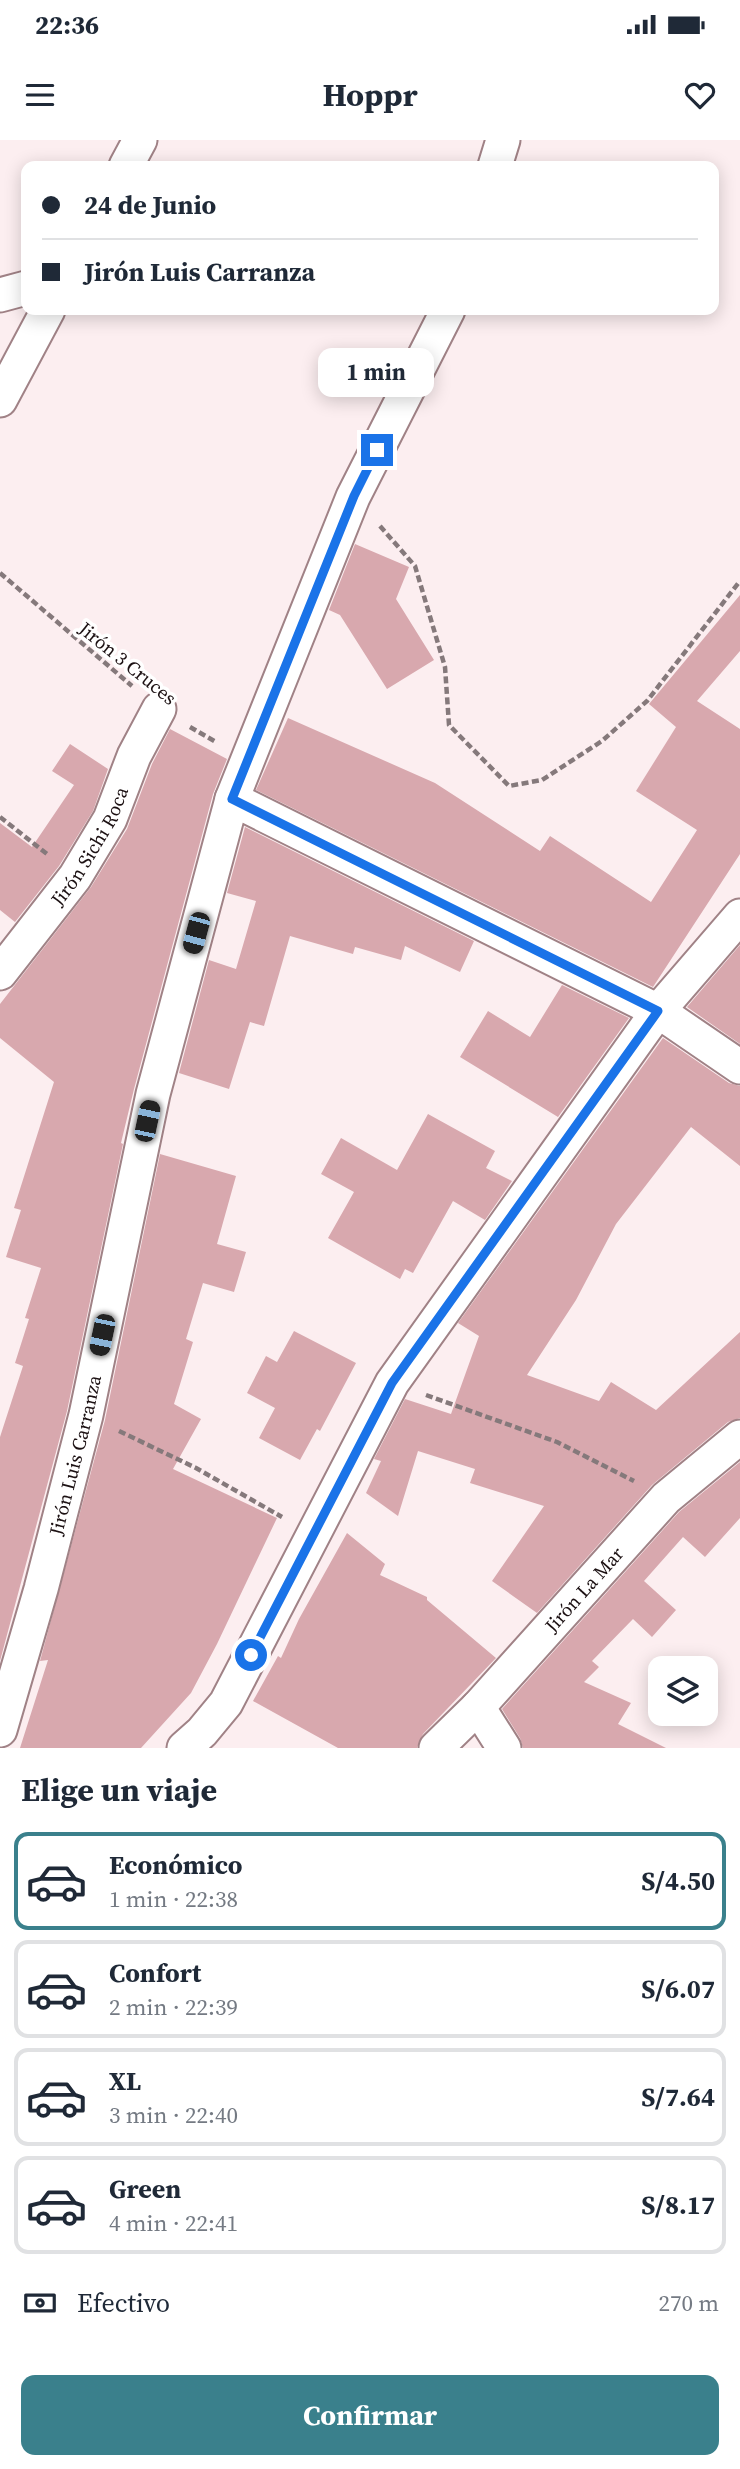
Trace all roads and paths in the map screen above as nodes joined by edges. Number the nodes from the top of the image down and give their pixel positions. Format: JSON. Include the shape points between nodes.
{"nodes":[{"id":1,"x":140,"y":140,"type":"edge"},
{"id":2,"x":503,"y":140,"type":"edge"},
{"id":3,"x":128,"y":161,"type":"edge"},
{"id":4,"x":497,"y":161,"type":"edge"},
{"id":5,"x":21,"y":289,"type":"edge"},
{"id":6,"x":0,"y":295,"type":"edge"},
{"id":7,"x":45,"y":315,"type":"edge"},
{"id":8,"x":445,"y":315,"type":"edge"},
{"id":9,"x":0,"y":400,"type":"edge"},
{"id":10,"x":354,"y":496,"type":"junction"},
{"id":11,"x":0,"y":573,"type":"edge"},
{"id":12,"x":740,"y":581,"type":"edge"},
{"id":13,"x":159,"y":709,"type":"junction"},
{"id":14,"x":247,"y":760,"type":"junction"},
{"id":15,"x":232,"y":799,"type":"junction"},
{"id":16,"x":0,"y":817,"type":"edge"},
{"id":17,"x":75,"y":877,"type":"junction"},
{"id":18,"x":740,"y":916,"type":"edge"},
{"id":19,"x":0,"y":973,"type":"edge"},
{"id":20,"x":658,"y":1011,"type":"junction"},
{"id":21,"x":740,"y":1067,"type":"edge"},
{"id":22,"x":392,"y":1383,"type":"junction"},
{"id":23,"x":86,"y":1415,"type":"junction"},
{"id":24,"x":740,"y":1437,"type":"edge"},
{"id":25,"x":666,"y":1498,"type":"junction"},
{"id":26,"x":313,"y":1535,"type":"junction"},
{"id":27,"x":478,"y":1707,"type":"junction"},
{"id":28,"x":0,"y":1730,"type":"edge"},
{"id":29,"x":184,"y":1748,"type":"edge"},
{"id":30,"x":436,"y":1748,"type":"edge"},
{"id":31,"x":503,"y":1748,"type":"edge"}],
"edges":[{"from":1,"to":3,"type":"street"},
{"from":2,"to":4,"type":"street"},
{"from":5,"to":6,"type":"street"},
{"from":7,"to":9,"type":"street"},
{"from":8,"to":10,"type":"street","name":"Jirón Luis Carranza"},
{"from":10,"to":12,"type":"path","via":[[415,566],[445,667],[449,725],[509,786],[542,780],[602,741],[647,701]]},
{"from":10,"to":14,"type":"street","name":"Jirón Luis Carranza"},
{"from":11,"to":13,"type":"path","name":"Jirón 3 Cruces"},
{"from":13,"to":14,"type":"path","name":"Jirón 3 Cruces"},
{"from":13,"to":17,"type":"street","name":"Jirón Sichi Roca","via":[[134,756],[110,819]]},
{"from":14,"to":15,"type":"street","name":"Jirón Luis Carranza"},
{"from":15,"to":20,"type":"street"},
{"from":15,"to":23,"type":"street","name":"Jirón Luis Carranza","via":[[153,1094]]},
{"from":16,"to":17,"type":"path"},
{"from":17,"to":19,"type":"street","name":"Jirón Sichi Roca"},
{"from":18,"to":20,"type":"street"},
{"from":20,"to":21,"type":"street"},
{"from":20,"to":22,"type":"street"},
{"from":22,"to":25,"type":"path","via":[[557,1442]]},
{"from":22,"to":26,"type":"street"},
{"from":23,"to":26,"type":"path","via":[[196,1468]]},
{"from":23,"to":28,"type":"street","name":"Jirón Luis Carranza"},
{"from":24,"to":25,"type":"street","name":"Jirón La Mar"},
{"from":25,"to":27,"type":"street","name":"Jirón La Mar"},
{"from":26,"to":29,"type":"street","via":[[226,1703]]},
{"from":27,"to":30,"type":"street","name":"Jirón La Mar"},
{"from":27,"to":31,"type":"street"}]}
